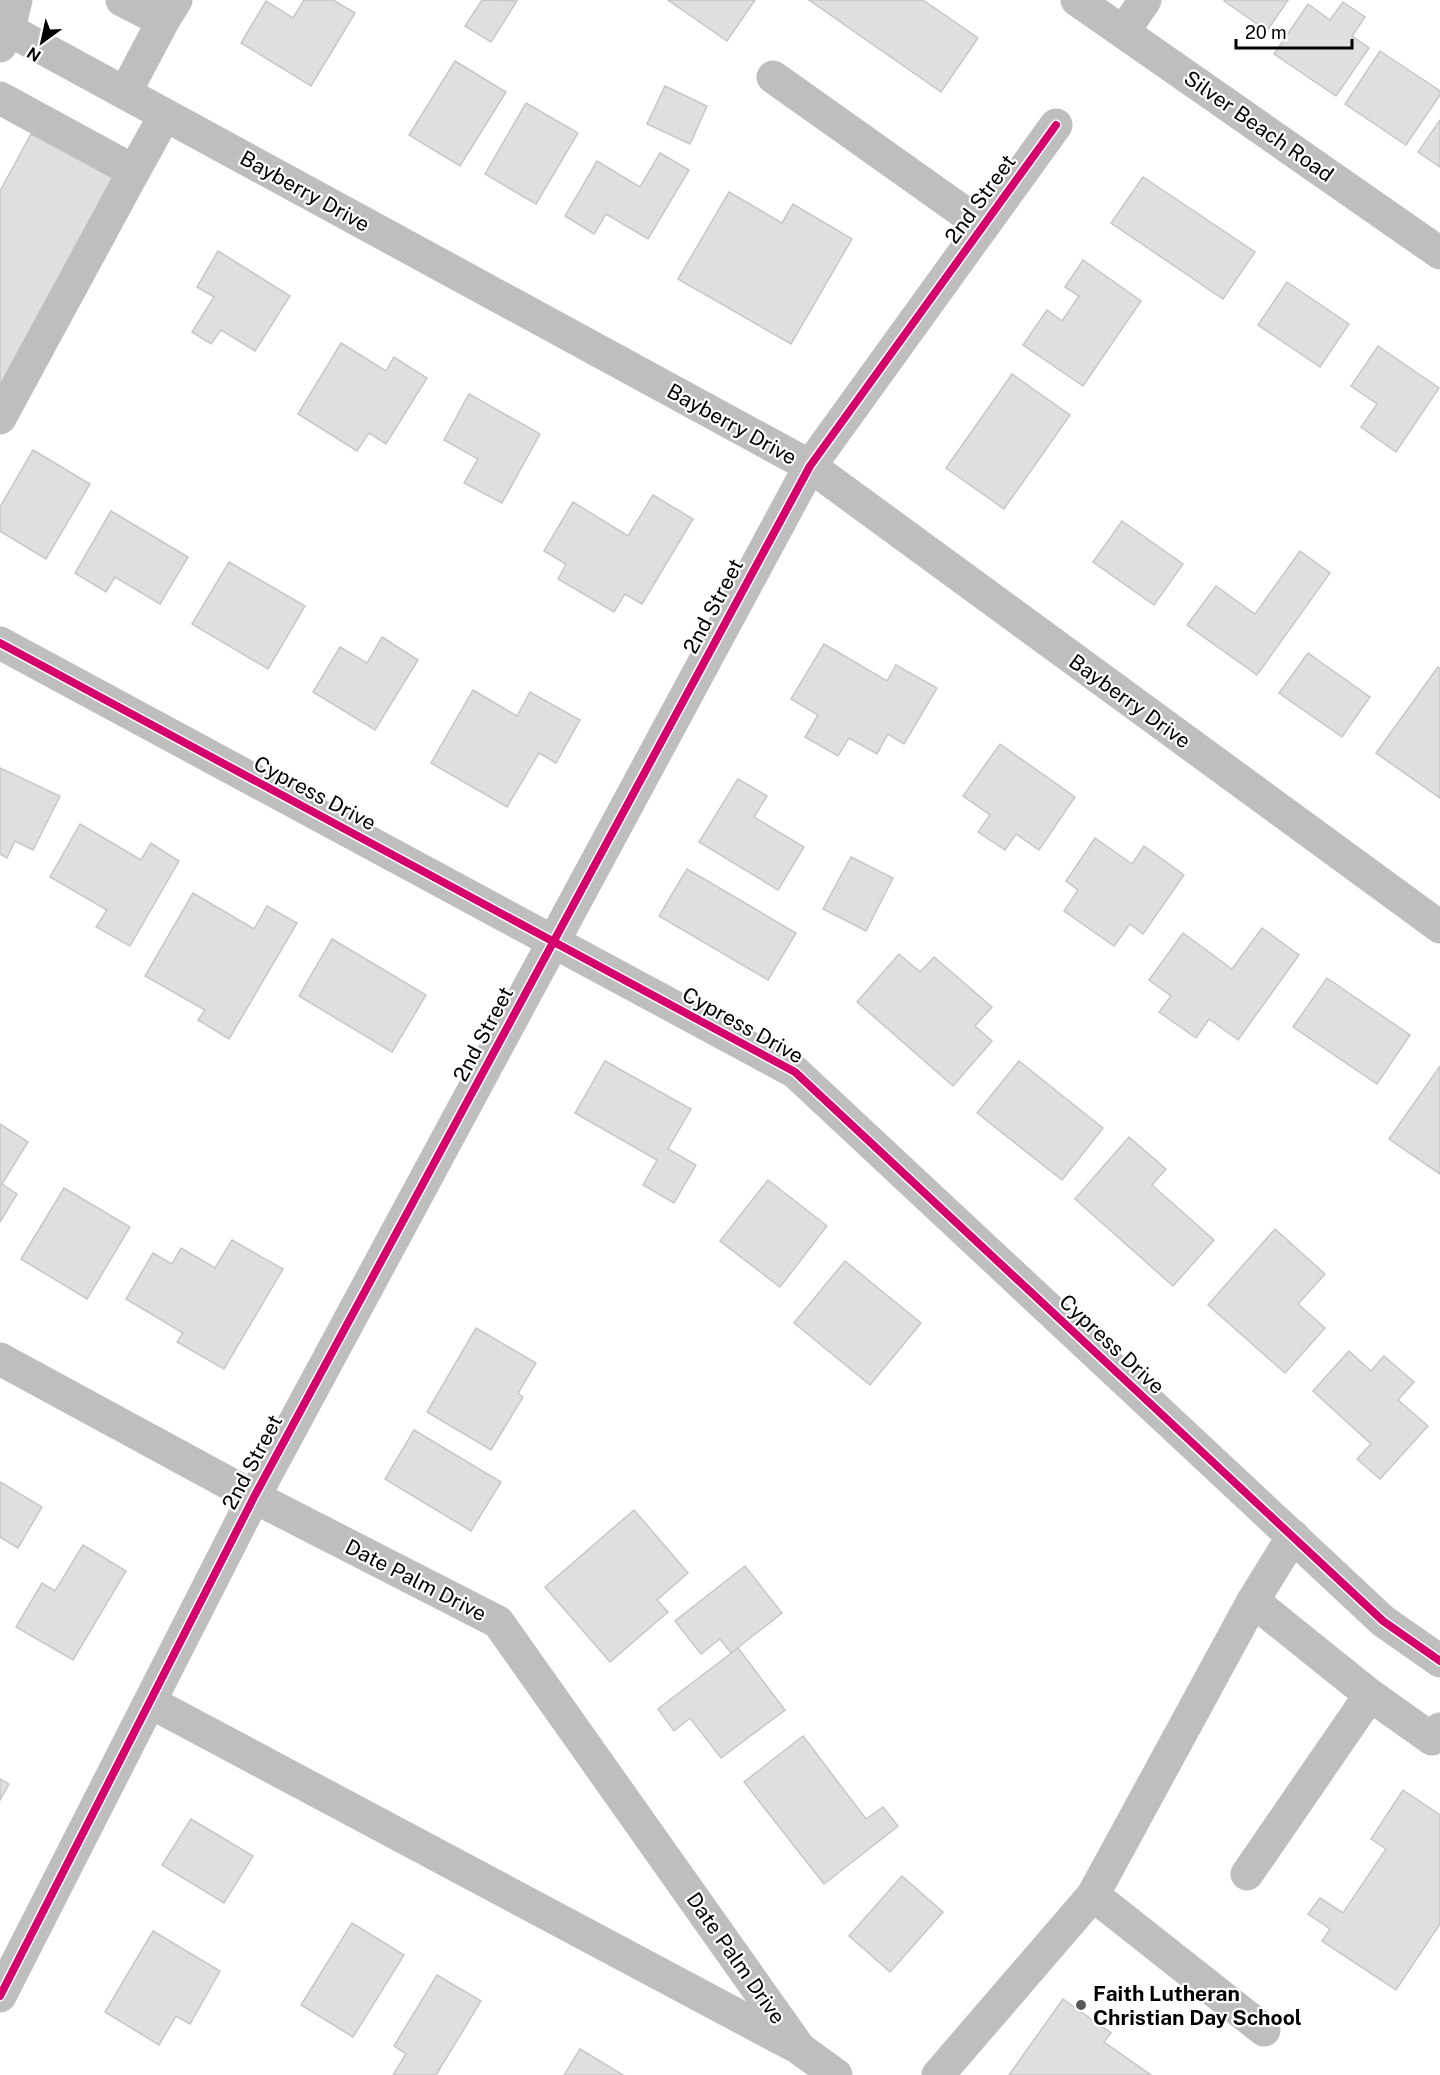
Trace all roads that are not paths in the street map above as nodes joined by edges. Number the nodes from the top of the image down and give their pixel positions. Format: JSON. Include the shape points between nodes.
{"nodes":[{"id":1,"x":122,"y":0,"type":"edge"},
{"id":2,"x":1077,"y":0,"type":"edge"},
{"id":3,"x":1145,"y":0,"type":"edge"},
{"id":4,"x":169,"y":11,"type":"edge"},
{"id":5,"x":6,"y":25,"type":"edge"},
{"id":6,"x":1124,"y":32,"type":"junction"},
{"id":7,"x":773,"y":77,"type":"dead end"},
{"id":8,"x":125,"y":93,"type":"junction"},
{"id":9,"x":0,"y":98,"type":"edge"},
{"id":10,"x":165,"y":115,"type":"junction"},
{"id":11,"x":1056,"y":125,"type":"dead end"},
{"id":12,"x":134,"y":171,"type":"junction"},
{"id":13,"x":983,"y":226,"type":"junction"},
{"id":14,"x":1440,"y":254,"type":"edge"},
{"id":15,"x":0,"y":418,"type":"edge"},
{"id":16,"x":810,"y":466,"type":"junction"},
{"id":17,"x":0,"y":644,"type":"edge"},
{"id":18,"x":1440,"y":927,"type":"edge"},
{"id":19,"x":553,"y":941,"type":"junction"},
{"id":20,"x":0,"y":1359,"type":"edge"},
{"id":21,"x":254,"y":1497,"type":"junction"},
{"id":22,"x":1293,"y":1536,"type":"junction"},
{"id":23,"x":1253,"y":1601,"type":"junction"},
{"id":24,"x":1440,"y":1661,"type":"edge"},
{"id":25,"x":1370,"y":1695,"type":"junction"},
{"id":26,"x":150,"y":1702,"type":"junction"},
{"id":27,"x":1440,"y":1729,"type":"edge"},
{"id":28,"x":1247,"y":1874,"type":"dead end"},
{"id":29,"x":1093,"y":1895,"type":"junction"},
{"id":30,"x":0,"y":1996,"type":"edge"},
{"id":31,"x":1264,"y":2030,"type":"dead end"},
{"id":32,"x":800,"y":2049,"type":"junction"},
{"id":33,"x":836,"y":2075,"type":"edge"},
{"id":34,"x":938,"y":2075,"type":"edge"}],
"edges":[{"from":1,"to":4,"type":"street"},
{"from":2,"to":6,"type":"street","name":"Silver Beach Road"},
{"from":3,"to":6,"type":"street"},
{"from":4,"to":8,"type":"street"},
{"from":5,"to":8,"type":"street","name":"Bayberry Drive"},
{"from":6,"to":14,"type":"street","name":"Silver Beach Road"},
{"from":7,"to":13,"type":"street"},
{"from":8,"to":10,"type":"street","name":"Bayberry Drive"},
{"from":9,"to":12,"type":"street"},
{"from":10,"to":12,"type":"street"},
{"from":10,"to":16,"type":"street","name":"Bayberry Drive"},
{"from":11,"to":13,"type":"street","name":"2nd Street"},
{"from":12,"to":15,"type":"street"},
{"from":13,"to":16,"type":"street","name":"2nd Street"},
{"from":16,"to":18,"type":"street","name":"Bayberry Drive"},
{"from":16,"to":19,"type":"street","name":"2nd Street"},
{"from":17,"to":19,"type":"street","name":"Cypress Drive"},
{"from":19,"to":21,"type":"street","name":"2nd Street"},
{"from":19,"to":22,"type":"street","name":"Cypress Drive","via":[[795,1072]]},
{"from":20,"to":21,"type":"street","name":"Date Palm Drive"},
{"from":21,"to":26,"type":"street","name":"2nd Street"},
{"from":21,"to":32,"type":"street","name":"Date Palm Drive","via":[[498,1622]]},
{"from":22,"to":23,"type":"street"},
{"from":22,"to":24,"type":"street","name":"Cypress Drive","via":[[1383,1621]]},
{"from":23,"to":25,"type":"street"},
{"from":23,"to":29,"type":"street"},
{"from":25,"to":27,"type":"street","via":[[1432,1739]]},
{"from":25,"to":28,"type":"street"},
{"from":26,"to":30,"type":"street","name":"2nd Street"},
{"from":26,"to":32,"type":"street","name":"Date Palm Drive"},
{"from":29,"to":31,"type":"street"},
{"from":29,"to":34,"type":"street"},
{"from":32,"to":33,"type":"street","name":"Date Palm Drive"}]}
